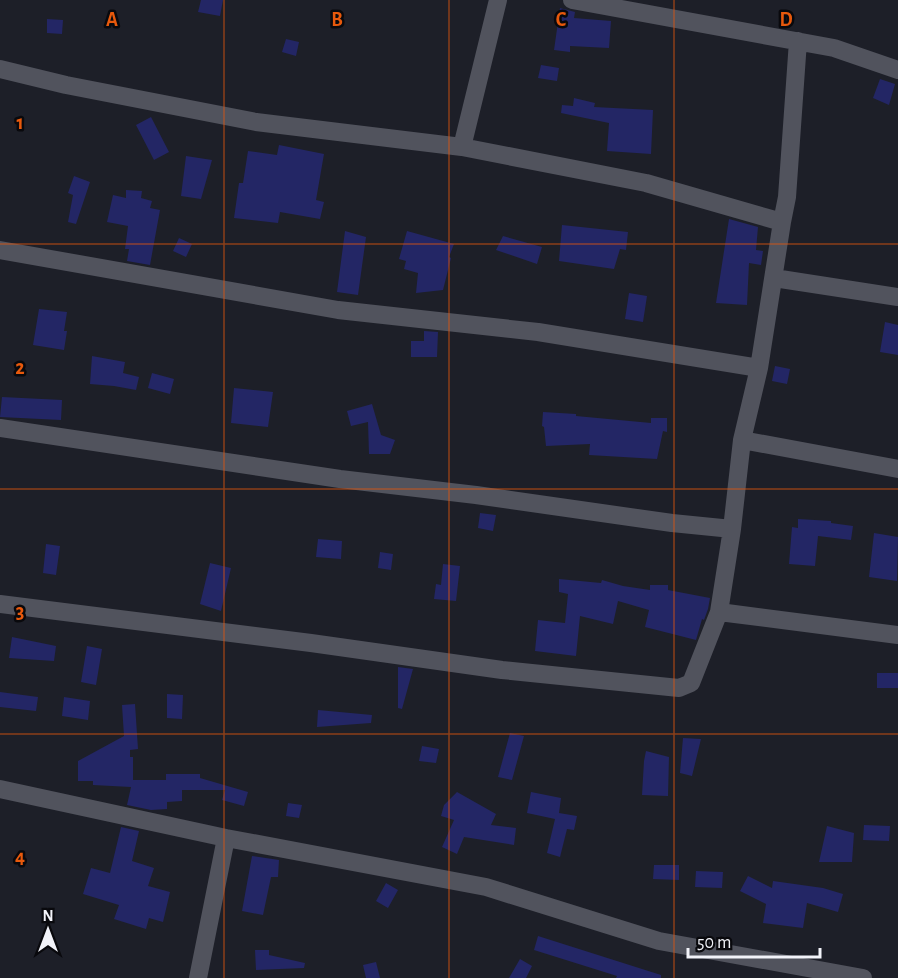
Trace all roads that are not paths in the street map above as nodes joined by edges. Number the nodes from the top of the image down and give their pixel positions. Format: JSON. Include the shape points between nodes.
{"nodes":[{"id":1,"x":498,"y":0,"type":"edge"},
{"id":2,"x":572,"y":0,"type":"edge"},
{"id":3,"x":798,"y":42,"type":"junction"},
{"id":4,"x":0,"y":69,"type":"edge"},
{"id":5,"x":898,"y":70,"type":"edge"},
{"id":6,"x":462,"y":147,"type":"junction"},
{"id":7,"x":782,"y":222,"type":"junction"},
{"id":8,"x":0,"y":250,"type":"edge"},
{"id":9,"x":774,"y":278,"type":"junction"},
{"id":10,"x":898,"y":297,"type":"edge"},
{"id":11,"x":759,"y":368,"type":"junction"},
{"id":12,"x":0,"y":428,"type":"edge"},
{"id":13,"x":742,"y":440,"type":"junction"},
{"id":14,"x":898,"y":469,"type":"edge"},
{"id":15,"x":732,"y":529,"type":"junction"},
{"id":16,"x":0,"y":604,"type":"edge"},
{"id":17,"x":720,"y":612,"type":"junction"},
{"id":18,"x":898,"y":635,"type":"edge"},
{"id":19,"x":0,"y":789,"type":"edge"},
{"id":20,"x":226,"y":838,"type":"junction"},
{"id":21,"x":198,"y":978,"type":"edge"},
{"id":22,"x":863,"y":978,"type":"edge"}],
"edges":[{"from":1,"to":6,"type":"street"},
{"from":2,"to":3,"type":"street"},
{"from":3,"to":5,"type":"street","via":[[834,48]]},
{"from":3,"to":7,"type":"street"},
{"from":4,"to":6,"type":"street","via":[[256,122]]},
{"from":6,"to":7,"type":"street","via":[[646,183]]},
{"from":7,"to":9,"type":"street"},
{"from":8,"to":11,"type":"street","via":[[338,310],[538,332]]},
{"from":9,"to":10,"type":"street"},
{"from":9,"to":11,"type":"street"},
{"from":11,"to":13,"type":"street"},
{"from":12,"to":15,"type":"street","via":[[340,479]]},
{"from":13,"to":14,"type":"street"},
{"from":13,"to":15,"type":"street"},
{"from":15,"to":17,"type":"street"},
{"from":16,"to":17,"type":"street","via":[[502,670],[679,688],[691,683]]},
{"from":17,"to":18,"type":"street"},
{"from":19,"to":20,"type":"street"},
{"from":20,"to":21,"type":"street"},
{"from":20,"to":22,"type":"street","via":[[486,887],[659,941]]}]}
